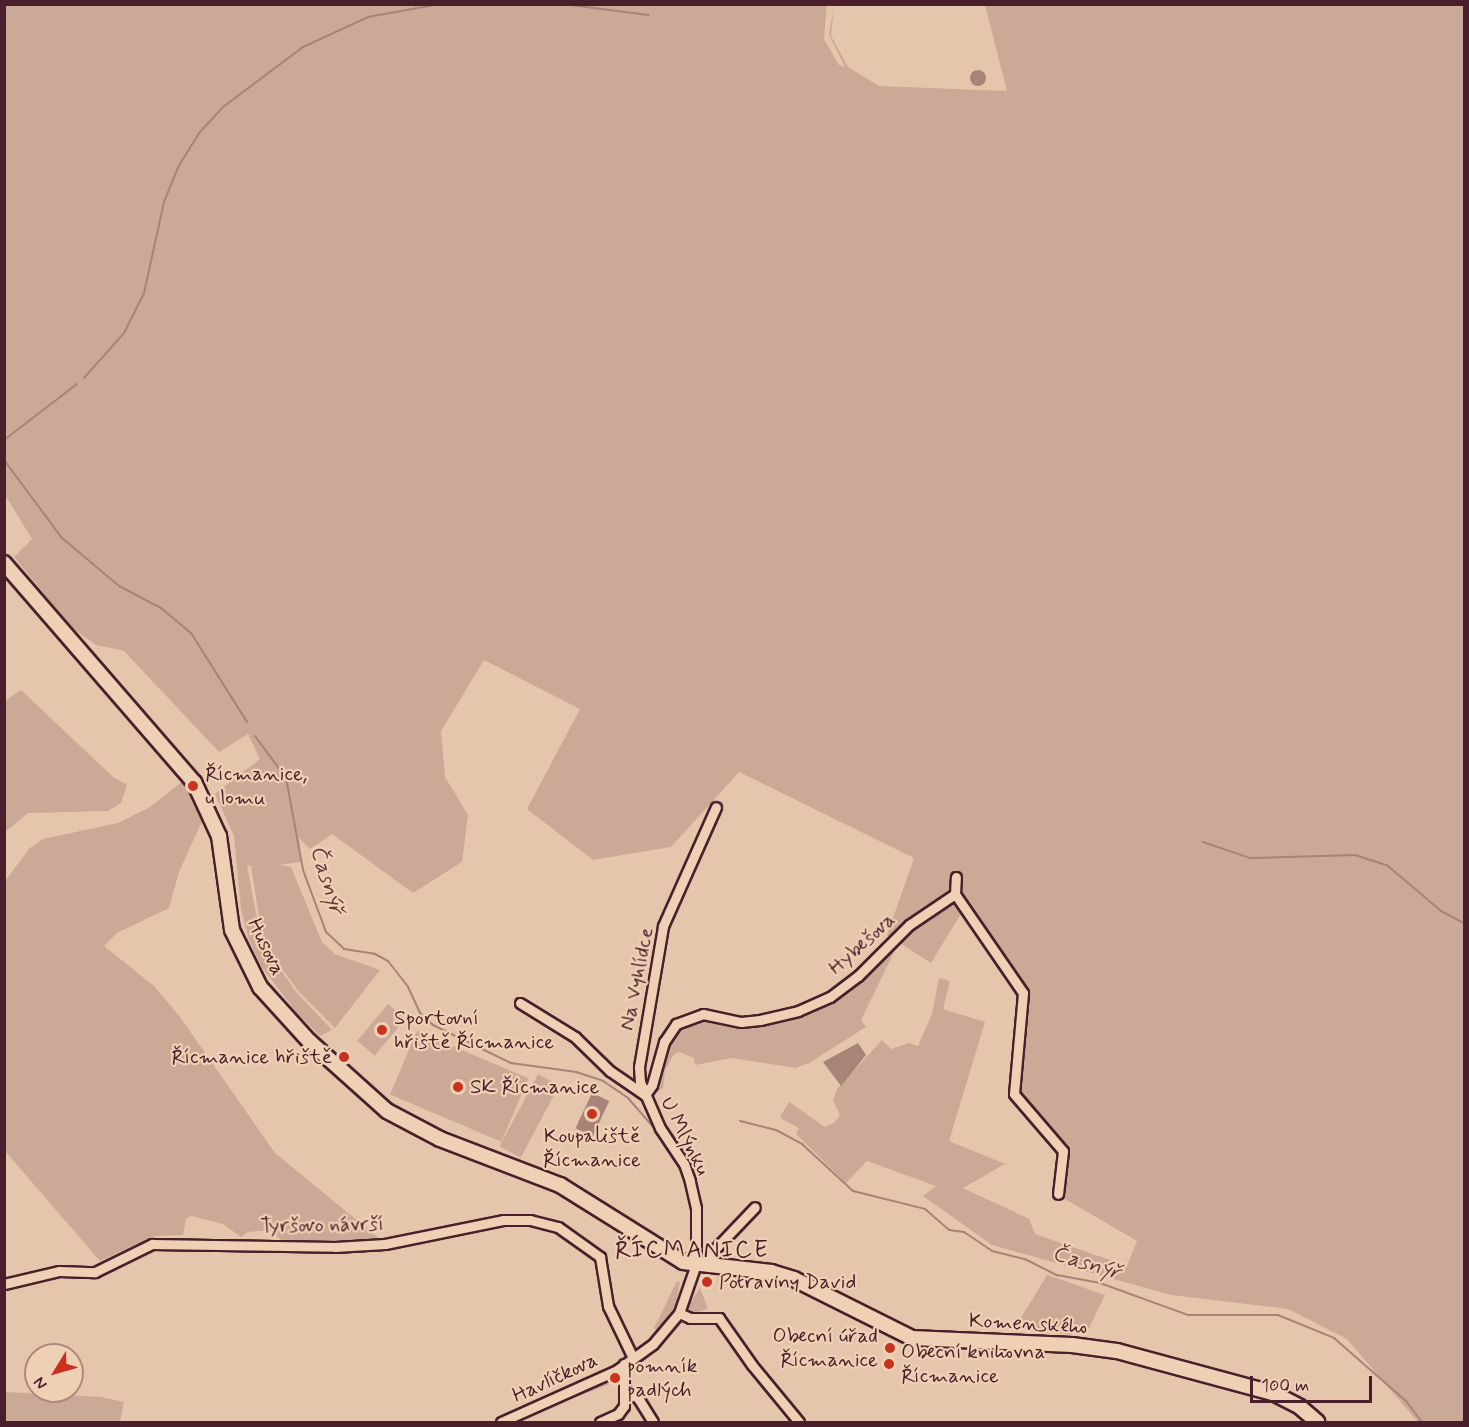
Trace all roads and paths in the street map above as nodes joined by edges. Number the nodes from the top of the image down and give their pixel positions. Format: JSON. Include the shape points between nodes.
{"nodes":[{"id":1,"x":4,"y":563,"type":"edge"},
{"id":2,"x":716,"y":807,"type":"dead end"},
{"id":3,"x":956,"y":877,"type":"dead end"},
{"id":4,"x":955,"y":894,"type":"junction"},
{"id":5,"x":520,"y":1003,"type":"dead end"},
{"id":6,"x":645,"y":1095,"type":"junction"},
{"id":7,"x":1058,"y":1194,"type":"dead end"},
{"id":8,"x":755,"y":1207,"type":"dead end"},
{"id":9,"x":701,"y":1265,"type":"junction"},
{"id":10,"x":4,"y":1284,"type":"edge"},
{"id":11,"x":679,"y":1313,"type":"junction"},
{"id":12,"x":633,"y":1358,"type":"junction"},
{"id":13,"x":624,"y":1364,"type":"junction"},
{"id":14,"x":626,"y":1391,"type":"junction"},
{"id":15,"x":501,"y":1422,"type":"edge"},
{"id":16,"x":600,"y":1422,"type":"edge"},
{"id":17,"x":653,"y":1422,"type":"edge"},
{"id":18,"x":799,"y":1422,"type":"edge"},
{"id":19,"x":1317,"y":1422,"type":"edge"}],
"edges":[{"from":1,"to":9,"type":"main road","name":"Husova","via":[[194,782],[219,836],[232,930],[260,987],[292,1023],[365,1094],[402,1121],[560,1185],[671,1257]]},
{"from":2,"to":6,"type":"street","name":"Na Vyhlídce","via":[[663,926],[639,1067]]},
{"from":3,"to":4,"type":"street"},
{"from":4,"to":6,"type":"street","name":"Hybešova","via":[[909,925],[858,976],[830,997],[798,1011],[760,1020],[741,1022],[703,1014],[684,1018],[664,1042],[652,1085]]},
{"from":4,"to":7,"type":"street","via":[[1023,993],[1014,1094],[1063,1151]]},
{"from":5,"to":6,"type":"street","via":[[575,1037],[610,1071]]},
{"from":6,"to":9,"type":"street","name":"U Mlýnku","via":[[690,1181]]},
{"from":8,"to":9,"type":"street"},
{"from":9,"to":11,"type":"street"},
{"from":9,"to":19,"type":"main road","name":"Komenského","via":[[794,1279],[910,1338],[1110,1350],[1273,1393],[1300,1407]]},
{"from":10,"to":12,"type":"street","name":"Tyršovo návrší","via":[[59,1271],[95,1272],[152,1244],[385,1244],[503,1220],[530,1220],[558,1227],[600,1257],[608,1306]]},
{"from":11,"to":12,"type":"street","name":"Havlíčkova","via":[[653,1344]]},
{"from":11,"to":18,"type":"street","via":[[690,1318],[719,1318]]},
{"from":12,"to":13,"type":"street","name":"Havlíčkova"},
{"from":13,"to":14,"type":"street","name":"Havlíčkova"},
{"from":13,"to":15,"type":"street","name":"Havlíčkova"},
{"from":14,"to":16,"type":"street","via":[[618,1414]]},
{"from":14,"to":17,"type":"street","via":[[638,1398]]}]}
